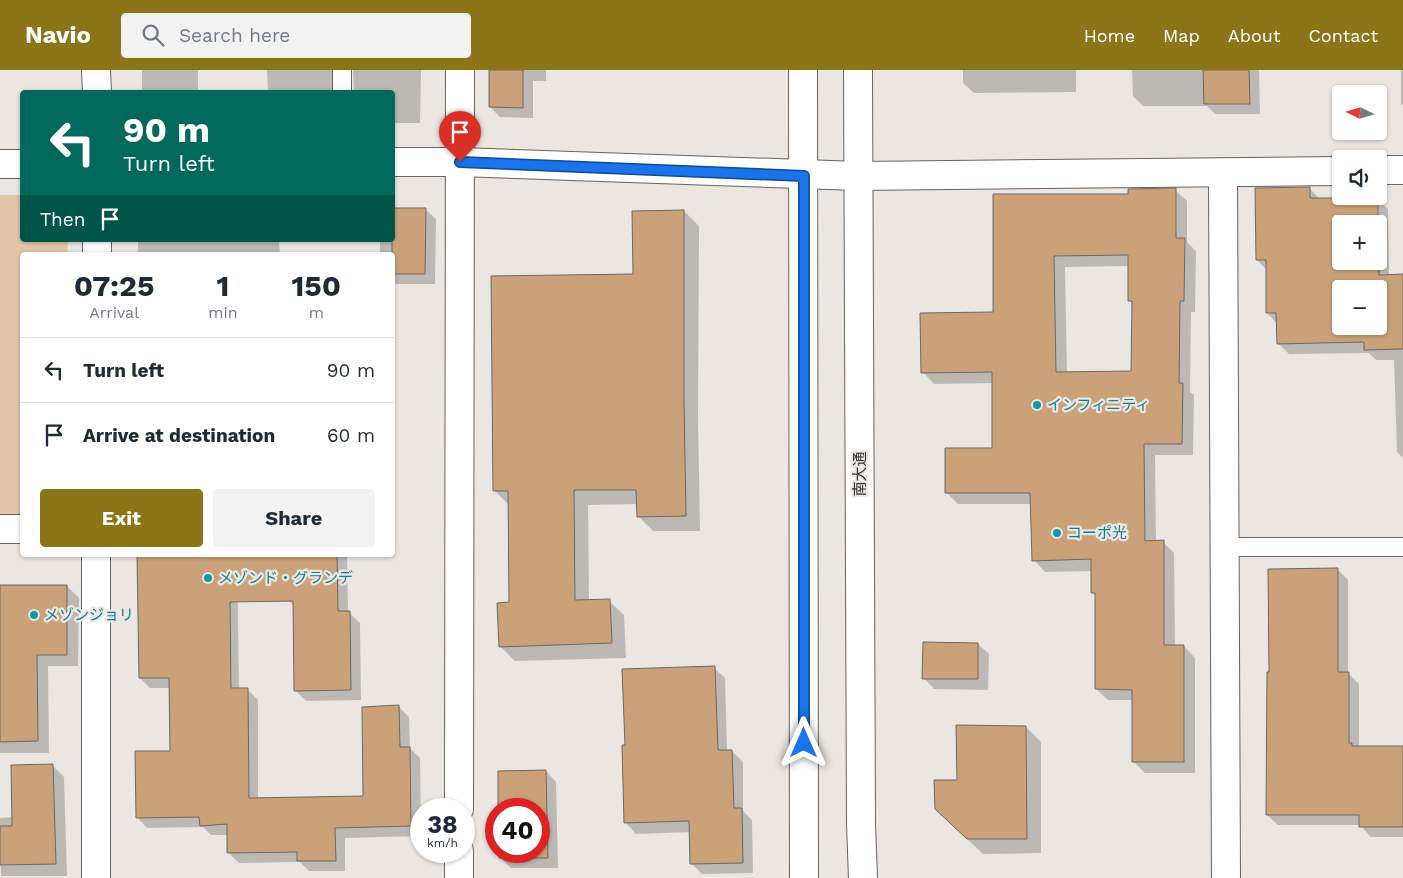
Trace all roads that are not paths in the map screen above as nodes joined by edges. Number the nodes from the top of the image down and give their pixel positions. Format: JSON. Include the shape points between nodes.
{"nodes":[{"id":1,"x":96,"y":70,"type":"edge"},
{"id":2,"x":342,"y":70,"type":"edge"},
{"id":3,"x":460,"y":70,"type":"edge"},
{"id":4,"x":803,"y":70,"type":"edge"},
{"id":5,"x":858,"y":70,"type":"edge"},
{"id":6,"x":96,"y":90,"type":"edge"},
{"id":7,"x":342,"y":90,"type":"edge"},
{"id":8,"x":395,"y":162,"type":"edge"},
{"id":9,"x":460,"y":162,"type":"junction"},
{"id":10,"x":0,"y":164,"type":"edge"},
{"id":11,"x":20,"y":164,"type":"edge"},
{"id":12,"x":1387,"y":170,"type":"edge"},
{"id":13,"x":1403,"y":170,"type":"edge"},
{"id":14,"x":1332,"y":171,"type":"edge"},
{"id":15,"x":1223,"y":173,"type":"junction"},
{"id":16,"x":804,"y":176,"type":"junction"},
{"id":17,"x":858,"y":176,"type":"junction"},
{"id":18,"x":0,"y":529,"type":"edge"},
{"id":19,"x":20,"y":529,"type":"edge"},
{"id":20,"x":1224,"y":547,"type":"junction"},
{"id":21,"x":1403,"y":547,"type":"edge"},
{"id":22,"x":96,"y":557,"type":"edge"},
{"id":23,"x":459,"y":798,"type":"edge"},
{"id":24,"x":459,"y":863,"type":"edge"},
{"id":25,"x":96,"y":878,"type":"edge"},
{"id":26,"x":458,"y":878,"type":"edge"},
{"id":27,"x":804,"y":878,"type":"edge"},
{"id":28,"x":863,"y":878,"type":"edge"},
{"id":29,"x":1226,"y":878,"type":"edge"}],
"edges":[{"from":1,"to":6,"type":"street"},
{"from":2,"to":7,"type":"lane"},
{"from":3,"to":9,"type":"street"},
{"from":4,"to":16,"type":"street"},
{"from":5,"to":17,"type":"street","name":"南大通"},
{"from":8,"to":9,"type":"street"},
{"from":9,"to":16,"type":"street"},
{"from":9,"to":23,"type":"street"},
{"from":10,"to":11,"type":"street"},
{"from":12,"to":13,"type":"street"},
{"from":14,"to":15,"type":"street"},
{"from":15,"to":17,"type":"street"},
{"from":15,"to":20,"type":"street"},
{"from":16,"to":17,"type":"street"},
{"from":16,"to":27,"type":"street"},
{"from":17,"to":28,"type":"street","name":"南大通"},
{"from":18,"to":19,"type":"street"},
{"from":20,"to":21,"type":"lane"},
{"from":20,"to":29,"type":"street"},
{"from":22,"to":25,"type":"street"},
{"from":24,"to":26,"type":"street"}]}
